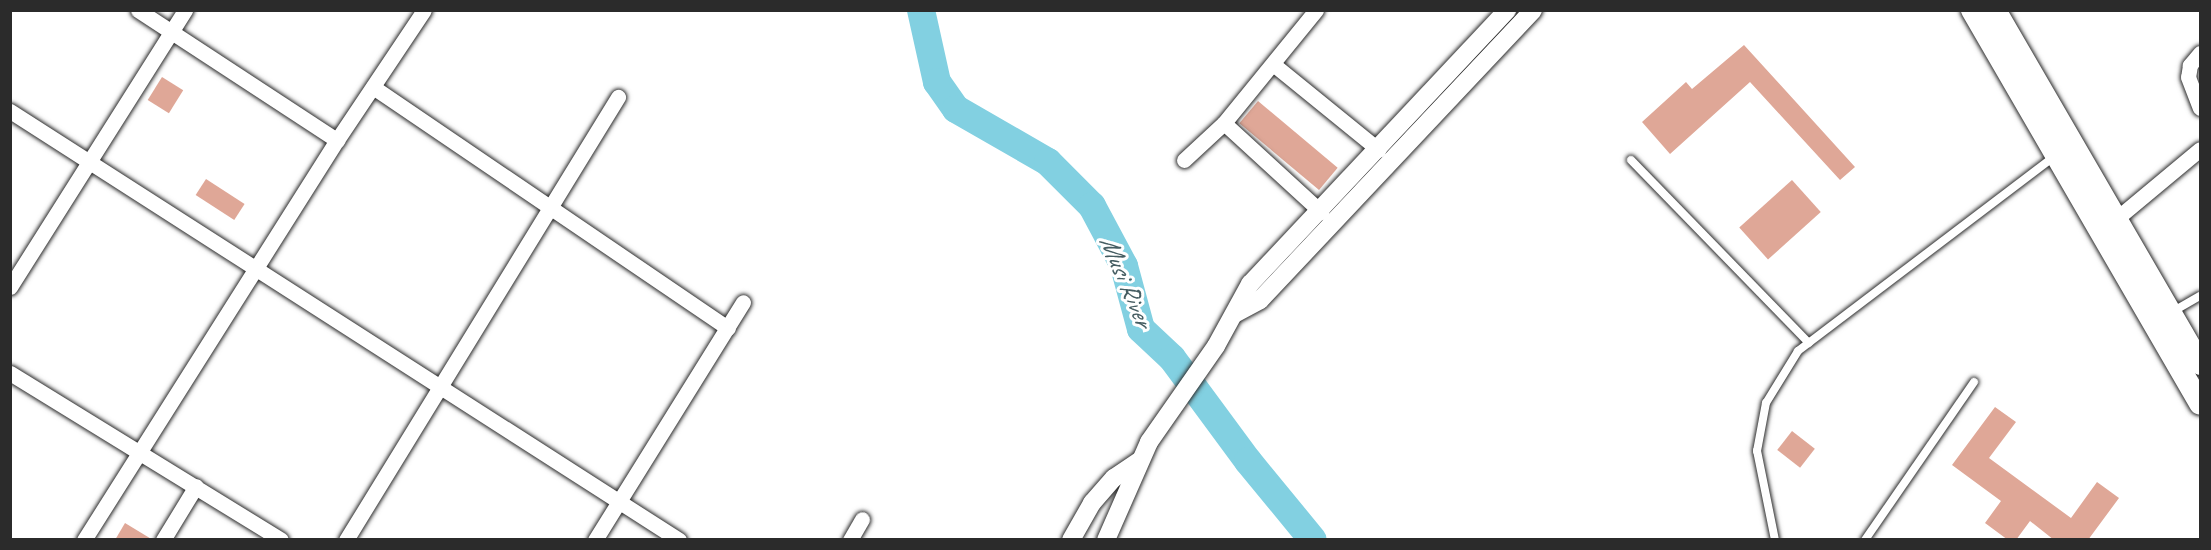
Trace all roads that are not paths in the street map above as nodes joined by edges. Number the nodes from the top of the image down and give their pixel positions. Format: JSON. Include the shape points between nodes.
{"nodes":[{"id":1,"x":138,"y":10,"type":"edge"},
{"id":2,"x":185,"y":10,"type":"edge"},
{"id":3,"x":424,"y":10,"type":"edge"},
{"id":4,"x":1316,"y":10,"type":"edge"},
{"id":5,"x":1507,"y":10,"type":"edge"},
{"id":6,"x":1533,"y":10,"type":"edge"},
{"id":7,"x":1972,"y":10,"type":"edge"},
{"id":8,"x":1995,"y":10,"type":"edge"},
{"id":9,"x":170,"y":34,"type":"junction"},
{"id":10,"x":1487,"y":46,"type":"junction"},
{"id":11,"x":2200,"y":53,"type":"edge"},
{"id":12,"x":1272,"y":64,"type":"junction"},
{"id":13,"x":373,"y":87,"type":"junction"},
{"id":14,"x":1445,"y":90,"type":"junction"},
{"id":15,"x":618,"y":97,"type":"dead end"},
{"id":16,"x":2200,"y":108,"type":"edge"},
{"id":17,"x":10,"y":111,"type":"edge"},
{"id":18,"x":1224,"y":123,"type":"junction"},
{"id":19,"x":337,"y":140,"type":"junction"},
{"id":20,"x":2200,"y":149,"type":"edge"},
{"id":21,"x":1379,"y":150,"type":"junction"},
{"id":22,"x":2065,"y":151,"type":"junction"},
{"id":23,"x":1184,"y":160,"type":"dead end"},
{"id":24,"x":1631,"y":160,"type":"dead end"},
{"id":25,"x":90,"y":161,"type":"junction"},
{"id":26,"x":551,"y":206,"type":"junction"},
{"id":27,"x":1321,"y":212,"type":"junction"},
{"id":28,"x":2116,"y":219,"type":"junction"},
{"id":29,"x":256,"y":268,"type":"junction"},
{"id":30,"x":10,"y":287,"type":"edge"},
{"id":31,"x":2200,"y":296,"type":"edge"},
{"id":32,"x":743,"y":302,"type":"dead end"},
{"id":33,"x":1236,"y":313,"type":"junction"},
{"id":34,"x":2170,"y":313,"type":"junction"},
{"id":35,"x":728,"y":328,"type":"junction"},
{"id":36,"x":1809,"y":343,"type":"junction"},
{"id":37,"x":2200,"y":364,"type":"edge"},
{"id":38,"x":10,"y":373,"type":"edge"},
{"id":39,"x":1974,"y":382,"type":"dead end"},
{"id":40,"x":440,"y":386,"type":"junction"},
{"id":41,"x":2200,"y":404,"type":"edge"},
{"id":42,"x":140,"y":452,"type":"junction"},
{"id":43,"x":1139,"y":461,"type":"junction"},
{"id":44,"x":196,"y":486,"type":"junction"},
{"id":45,"x":619,"y":501,"type":"junction"},
{"id":46,"x":862,"y":519,"type":"dead end"},
{"id":47,"x":273,"y":537,"type":"edge"},
{"id":48,"x":84,"y":540,"type":"edge"},
{"id":49,"x":163,"y":540,"type":"edge"},
{"id":50,"x":345,"y":540,"type":"edge"},
{"id":51,"x":595,"y":540,"type":"edge"},
{"id":52,"x":679,"y":540,"type":"edge"},
{"id":53,"x":850,"y":540,"type":"edge"},
{"id":54,"x":1071,"y":540,"type":"edge"},
{"id":55,"x":1106,"y":540,"type":"edge"},
{"id":56,"x":1775,"y":540,"type":"edge"},
{"id":57,"x":1865,"y":540,"type":"edge"}],
"edges":[{"from":1,"to":9,"type":"street"},
{"from":2,"to":9,"type":"street"},
{"from":3,"to":13,"type":"street"},
{"from":4,"to":12,"type":"street"},
{"from":5,"to":10,"type":"street"},
{"from":6,"to":10,"type":"street"},
{"from":7,"to":22,"type":"main road"},
{"from":8,"to":22,"type":"main road"},
{"from":9,"to":19,"type":"street"},
{"from":9,"to":25,"type":"street"},
{"from":10,"to":14,"type":"street"},
{"from":11,"to":16,"type":"street","via":[[2190,65],[2188,77]]},
{"from":12,"to":18,"type":"street"},
{"from":12,"to":21,"type":"street"},
{"from":13,"to":19,"type":"street"},
{"from":13,"to":26,"type":"street"},
{"from":14,"to":21,"type":"street"},
{"from":14,"to":33,"type":"street","via":[[1260,300]]},
{"from":15,"to":26,"type":"street"},
{"from":17,"to":25,"type":"street"},
{"from":18,"to":23,"type":"street"},
{"from":18,"to":27,"type":"street"},
{"from":19,"to":29,"type":"street"},
{"from":20,"to":28,"type":"street"},
{"from":21,"to":27,"type":"street"},
{"from":22,"to":28,"type":"main road"},
{"from":22,"to":36,"type":"lane"},
{"from":22,"to":41,"type":"main road"},
{"from":24,"to":36,"type":"lane"},
{"from":25,"to":29,"type":"street"},
{"from":25,"to":30,"type":"street"},
{"from":26,"to":35,"type":"street"},
{"from":26,"to":40,"type":"street"},
{"from":27,"to":33,"type":"street","via":[[1250,284]]},
{"from":28,"to":34,"type":"main road"},
{"from":29,"to":40,"type":"street"},
{"from":29,"to":42,"type":"street"},
{"from":31,"to":34,"type":"lane"},
{"from":32,"to":35,"type":"street"},
{"from":33,"to":43,"type":"street"},
{"from":34,"to":37,"type":"main road"},
{"from":35,"to":45,"type":"street"},
{"from":36,"to":56,"type":"lane","via":[[1798,351],[1766,403],[1757,451]]},
{"from":38,"to":42,"type":"street"},
{"from":39,"to":57,"type":"lane"},
{"from":40,"to":45,"type":"street"},
{"from":40,"to":50,"type":"street"},
{"from":42,"to":44,"type":"street"},
{"from":42,"to":48,"type":"street"},
{"from":43,"to":54,"type":"street","via":[[1114,478],[1092,503]]},
{"from":43,"to":55,"type":"street","via":[[1130,491]]},
{"from":44,"to":47,"type":"street"},
{"from":44,"to":49,"type":"street"},
{"from":45,"to":51,"type":"street"},
{"from":45,"to":52,"type":"street"},
{"from":46,"to":53,"type":"street"}]}
